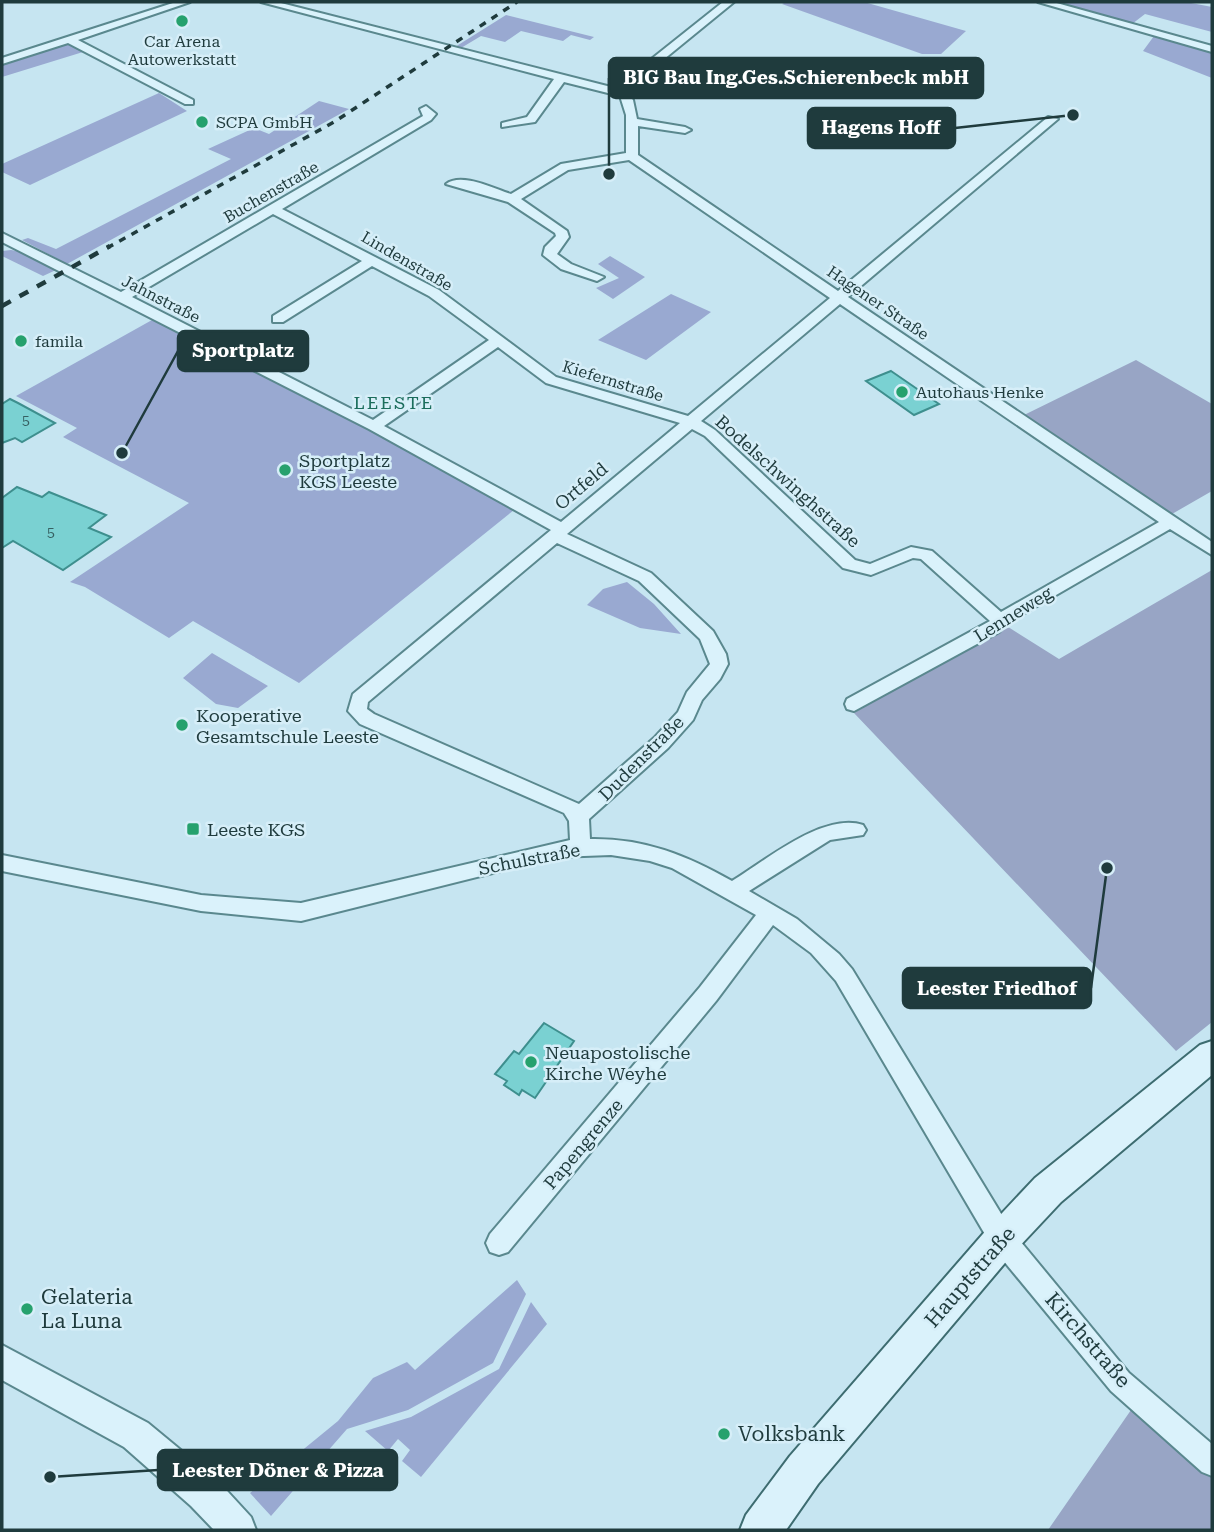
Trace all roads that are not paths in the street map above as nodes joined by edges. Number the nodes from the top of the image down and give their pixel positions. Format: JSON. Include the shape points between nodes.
{"nodes":[{"id":1,"x":185,"y":2,"type":"edge"},
{"id":2,"x":266,"y":2,"type":"edge"},
{"id":3,"x":729,"y":2,"type":"edge"},
{"id":4,"x":1043,"y":2,"type":"edge"},
{"id":5,"x":70,"y":40,"type":"junction"},
{"id":6,"x":1212,"y":49,"type":"edge"},
{"id":7,"x":2,"y":61,"type":"edge"},
{"id":8,"x":561,"y":78,"type":"junction"},
{"id":9,"x":617,"y":92,"type":"junction"},
{"id":10,"x":189,"y":102,"type":"dead end"},
{"id":11,"x":426,"y":109,"type":"dead end"},
{"id":12,"x":1052,"y":119,"type":"dead end"},
{"id":13,"x":631,"y":121,"type":"junction"},
{"id":14,"x":506,"y":125,"type":"dead end"},
{"id":15,"x":685,"y":130,"type":"dead end"},
{"id":16,"x":632,"y":156,"type":"junction"},
{"id":17,"x":452,"y":184,"type":"dead end"},
{"id":18,"x":512,"y":199,"type":"junction"},
{"id":19,"x":273,"y":209,"type":"junction"},
{"id":20,"x":4,"y":241,"type":"edge"},
{"id":21,"x":372,"y":260,"type":"junction"},
{"id":22,"x":597,"y":277,"type":"dead end"},
{"id":23,"x":838,"y":297,"type":"junction"},
{"id":24,"x":121,"y":298,"type":"junction"},
{"id":25,"x":278,"y":319,"type":"dead end"},
{"id":26,"x":498,"y":340,"type":"junction"},
{"id":27,"x":689,"y":421,"type":"junction"},
{"id":28,"x":374,"y":426,"type":"junction"},
{"id":29,"x":1170,"y":522,"type":"junction"},
{"id":30,"x":559,"y":532,"type":"junction"},
{"id":31,"x":1212,"y":550,"type":"edge"},
{"id":32,"x":1000,"y":620,"type":"junction"},
{"id":33,"x":854,"y":704,"type":"dead end"},
{"id":34,"x":578,"y":817,"type":"junction"},
{"id":35,"x":856,"y":830,"type":"dead end"},
{"id":36,"x":580,"y":847,"type":"junction"},
{"id":37,"x":2,"y":863,"type":"edge"},
{"id":38,"x":732,"y":891,"type":"junction"},
{"id":39,"x":770,"y":913,"type":"junction"},
{"id":40,"x":1212,"y":1055,"type":"edge"},
{"id":41,"x":1002,"y":1238,"type":"junction"},
{"id":42,"x":499,"y":1243,"type":"dead end"},
{"id":43,"x":2,"y":1362,"type":"edge"},
{"id":44,"x":1212,"y":1462,"type":"edge"},
{"id":45,"x":238,"y":1530,"type":"edge"},
{"id":46,"x":761,"y":1530,"type":"edge"}],
"edges":[{"from":1,"to":5,"type":"street"},
{"from":2,"to":8,"type":"street"},
{"from":3,"to":9,"type":"street"},
{"from":4,"to":6,"type":"street"},
{"from":5,"to":7,"type":"street"},
{"from":5,"to":10,"type":"street"},
{"from":8,"to":9,"type":"street"},
{"from":8,"to":14,"type":"street","via":[[530,120]]},
{"from":9,"to":13,"type":"street","via":[[628,99]]},
{"from":11,"to":19,"type":"street","name":"Buchenstraße","via":[[427,118]]},
{"from":12,"to":23,"type":"street","name":"Ortfeld"},
{"from":13,"to":15,"type":"street"},
{"from":13,"to":16,"type":"street"},
{"from":16,"to":18,"type":"street","via":[[565,167]]},
{"from":16,"to":23,"type":"street","name":"Hagener Straße"},
{"from":17,"to":18,"type":"street","via":[[471,185]]},
{"from":18,"to":22,"type":"street","via":[[561,231],[563,237],[550,250],[556,261]]},
{"from":19,"to":21,"type":"street","name":"Lindenstraße"},
{"from":19,"to":24,"type":"street","name":"Buchenstraße"},
{"from":20,"to":24,"type":"street","name":"Jahnstraße"},
{"from":21,"to":25,"type":"street"},
{"from":21,"to":26,"type":"street","name":"Lindenstraße","via":[[433,293]]},
{"from":23,"to":27,"type":"street","name":"Ortfeld"},
{"from":23,"to":29,"type":"street","name":"Hagener Straße"},
{"from":24,"to":28,"type":"street","name":"Jahnstraße"},
{"from":26,"to":27,"type":"street","name":"Kiefernstraße","via":[[551,380]]},
{"from":26,"to":28,"type":"street"},
{"from":27,"to":30,"type":"street","name":"Ortfeld"},
{"from":27,"to":32,"type":"street","name":"Bodelschwinghstraße","via":[[710,433],[849,564],[872,570],[911,552],[926,555]]},
{"from":28,"to":30,"type":"street","name":"Jahnstraße"},
{"from":29,"to":31,"type":"street","name":"Hagener Straße"},
{"from":29,"to":32,"type":"street","name":"Lenneweg"},
{"from":30,"to":34,"type":"street","name":"Dudenstraße","via":[[645,577],[707,635],[719,664],[686,715],[661,743]]},
{"from":30,"to":34,"type":"street","name":"Ortfeld","via":[[360,699],[357,711],[561,801]]},
{"from":32,"to":33,"type":"street","name":"Lenneweg"},
{"from":34,"to":36,"type":"street"},
{"from":35,"to":38,"type":"street","via":[[826,833]]},
{"from":36,"to":37,"type":"street","name":"Schulstraße","via":[[301,912],[201,903]]},
{"from":36,"to":38,"type":"street","name":"Schulstraße","via":[[665,856]]},
{"from":38,"to":39,"type":"street","name":"Schulstraße"},
{"from":39,"to":41,"type":"street","name":"Schulstraße","via":[[828,953],[844,975]]},
{"from":39,"to":42,"type":"street","name":"Papengrenze"},
{"from":40,"to":41,"type":"main road","name":"Hauptstraße","via":[[1048,1189]]},
{"from":41,"to":44,"type":"street","name":"Kirchstraße","via":[[1120,1382]]},
{"from":41,"to":46,"type":"main road","name":"Hauptstraße","via":[[804,1470]]},
{"from":43,"to":45,"type":"street","via":[[136,1435],[204,1493]]}]}
